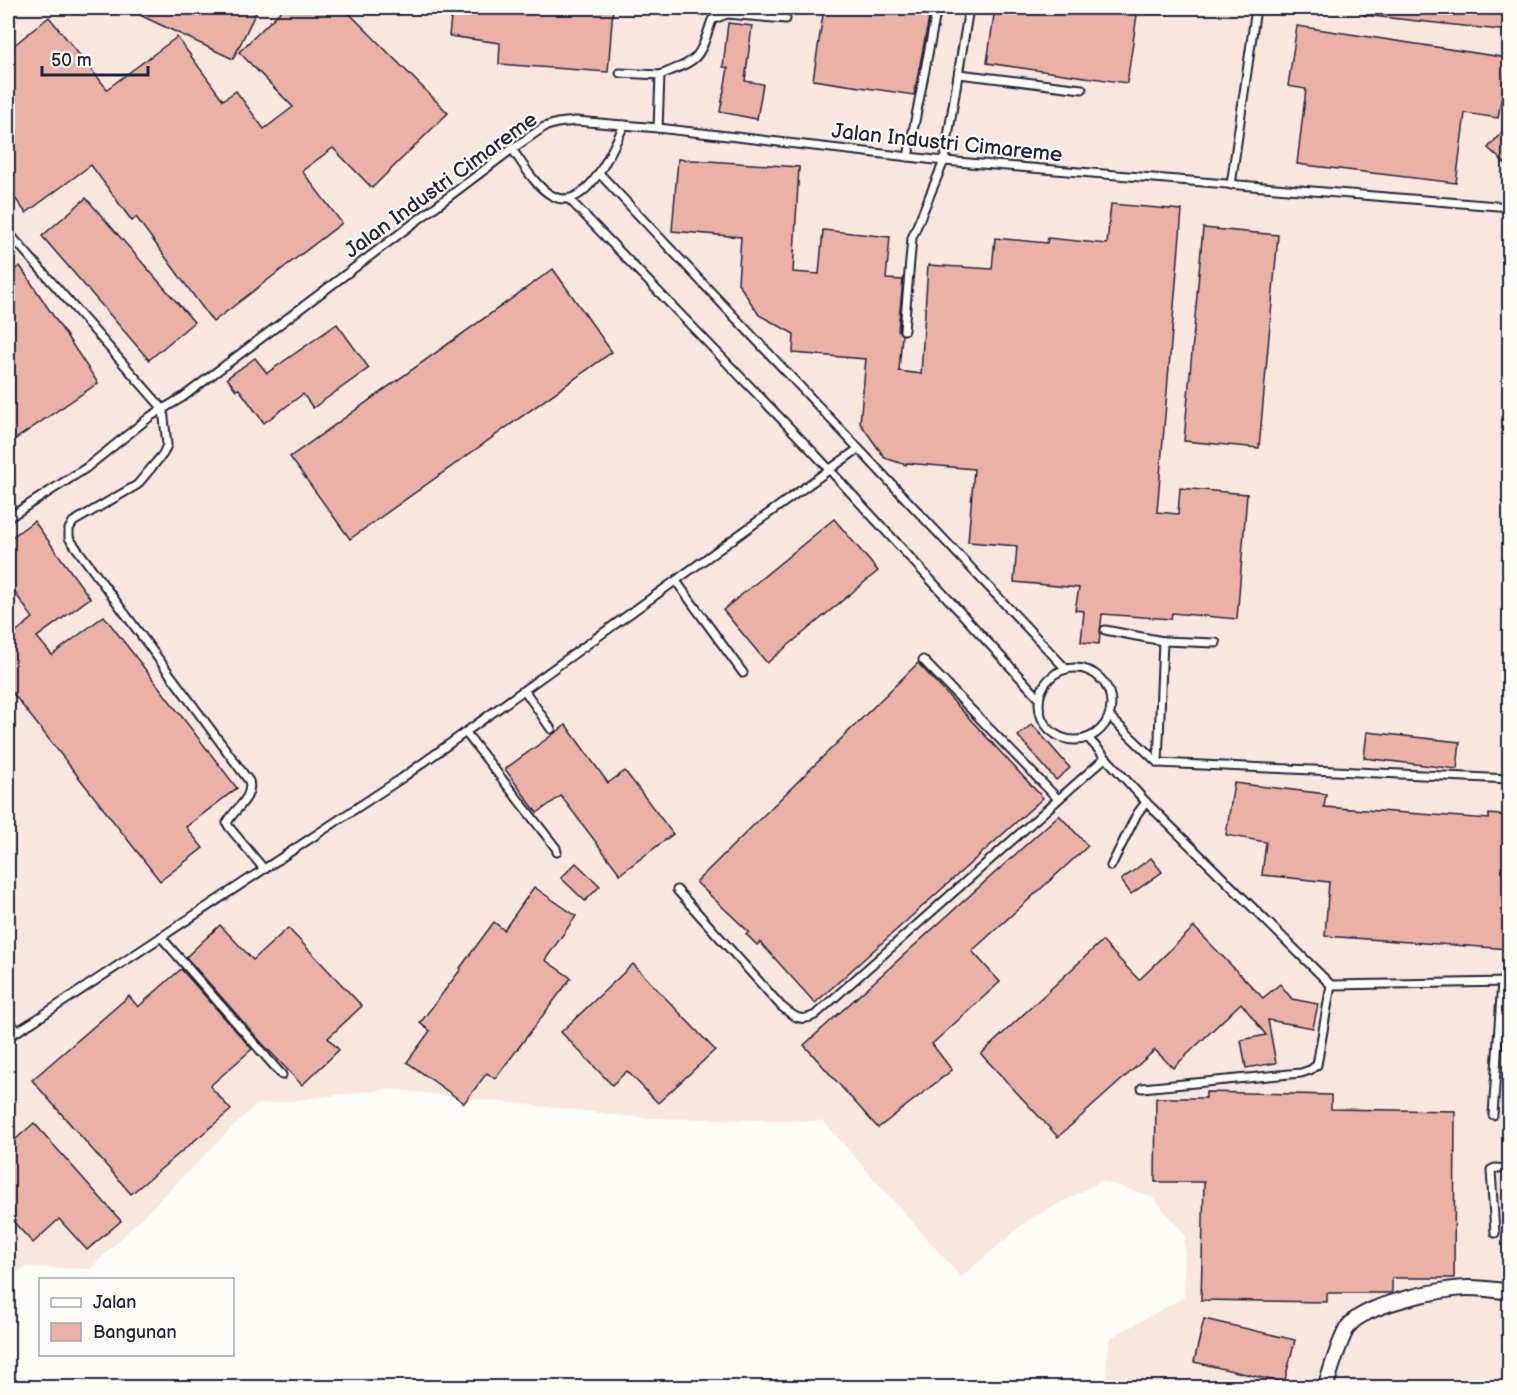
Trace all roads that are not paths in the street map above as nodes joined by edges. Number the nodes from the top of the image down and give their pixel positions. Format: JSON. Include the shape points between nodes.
{"nodes":[{"id":1,"x":937,"y":8,"type":"edge"},
{"id":2,"x":969,"y":8,"type":"edge"},
{"id":3,"x":1256,"y":8,"type":"edge"},
{"id":4,"x":786,"y":19,"type":"dead end"},
{"id":5,"x":620,"y":73,"type":"dead end"},
{"id":6,"x":959,"y":74,"type":"junction"},
{"id":7,"x":660,"y":75,"type":"junction"},
{"id":8,"x":1082,"y":89,"type":"dead end"},
{"id":9,"x":624,"y":125,"type":"junction"},
{"id":10,"x":658,"y":128,"type":"junction"},
{"id":11,"x":512,"y":149,"type":"junction"},
{"id":12,"x":908,"y":157,"type":"junction"},
{"id":13,"x":944,"y":161,"type":"junction"},
{"id":14,"x":599,"y":173,"type":"junction"},
{"id":15,"x":1231,"y":185,"type":"junction"},
{"id":16,"x":568,"y":199,"type":"junction"},
{"id":17,"x":1509,"y":207,"type":"edge"},
{"id":18,"x":8,"y":232,"type":"edge"},
{"id":19,"x":904,"y":330,"type":"dead end"},
{"id":20,"x":163,"y":409,"type":"junction"},
{"id":21,"x":858,"y":449,"type":"junction"},
{"id":22,"x":830,"y":470,"type":"junction"},
{"id":23,"x":8,"y":518,"type":"edge"},
{"id":24,"x":676,"y":581,"type":"junction"},
{"id":25,"x":1106,"y":630,"type":"dead end"},
{"id":26,"x":1163,"y":641,"type":"junction"},
{"id":27,"x":1216,"y":643,"type":"dead end"},
{"id":28,"x":923,"y":660,"type":"dead end"},
{"id":29,"x":1066,"y":669,"type":"junction"},
{"id":30,"x":743,"y":673,"type":"dead end"},
{"id":31,"x":525,"y":691,"type":"junction"},
{"id":32,"x":1039,"y":698,"type":"junction"},
{"id":33,"x":1109,"y":716,"type":"junction"},
{"id":34,"x":551,"y":729,"type":"dead end"},
{"id":35,"x":466,"y":733,"type":"junction"},
{"id":36,"x":1088,"y":738,"type":"junction"},
{"id":37,"x":1106,"y":758,"type":"junction"},
{"id":38,"x":1158,"y":763,"type":"junction"},
{"id":39,"x":1509,"y":779,"type":"edge"},
{"id":40,"x":1058,"y":799,"type":"junction"},
{"id":41,"x":1146,"y":802,"type":"junction"},
{"id":42,"x":557,"y":852,"type":"dead end"},
{"id":43,"x":1111,"y":866,"type":"dead end"},
{"id":44,"x":264,"y":869,"type":"junction"},
{"id":45,"x":677,"y":890,"type":"dead end"},
{"id":46,"x":161,"y":937,"type":"junction"},
{"id":47,"x":1506,"y":982,"type":"edge"},
{"id":48,"x":1331,"y":985,"type":"junction"},
{"id":49,"x":8,"y":1021,"type":"edge"},
{"id":50,"x":18,"y":1031,"type":"junction"},
{"id":51,"x":8,"y":1037,"type":"edge"},
{"id":52,"x":282,"y":1075,"type":"dead end"},
{"id":53,"x":1142,"y":1088,"type":"dead end"},
{"id":54,"x":1492,"y":1115,"type":"dead end"},
{"id":55,"x":1509,"y":1169,"type":"edge"},
{"id":56,"x":1495,"y":1233,"type":"dead end"},
{"id":57,"x":1509,"y":1292,"type":"edge"},
{"id":58,"x":1325,"y":1388,"type":"edge"}],
"edges":[{"from":1,"to":12,"type":"lane"},
{"from":2,"to":6,"type":"lane"},
{"from":3,"to":15,"type":"lane"},
{"from":4,"to":7,"type":"lane","via":[[727,14],[712,20],[701,54]]},
{"from":5,"to":7,"type":"lane"},
{"from":6,"to":8,"type":"lane"},
{"from":6,"to":13,"type":"lane"},
{"from":7,"to":10,"type":"lane"},
{"from":9,"to":10,"type":"lane","name":"Jalan Industri Cimareme"},
{"from":9,"to":11,"type":"lane","name":"Jalan Industri Cimareme","via":[[557,123],[544,127]]},
{"from":9,"to":14,"type":"lane"},
{"from":10,"to":12,"type":"lane","name":"Jalan Industri Cimareme"},
{"from":11,"to":16,"type":"lane","via":[[550,195]]},
{"from":11,"to":20,"type":"lane","name":"Jalan Industri Cimareme"},
{"from":12,"to":13,"type":"lane","name":"Jalan Industri Cimareme"},
{"from":13,"to":15,"type":"lane","name":"Jalan Industri Cimareme"},
{"from":13,"to":19,"type":"lane","via":[[912,238]]},
{"from":14,"to":16,"type":"lane","via":[[578,195]]},
{"from":14,"to":21,"type":"lane"},
{"from":15,"to":17,"type":"lane","name":"Jalan Industri Cimareme"},
{"from":16,"to":22,"type":"lane"},
{"from":18,"to":20,"type":"lane"},
{"from":20,"to":23,"type":"lane","name":"Jalan Industri Cimareme","via":[[86,468]]},
{"from":20,"to":44,"type":"lane","via":[[167,445],[163,454],[137,485],[73,522],[69,538],[249,781],[248,795],[227,823]]},
{"from":21,"to":22,"type":"lane"},
{"from":21,"to":29,"type":"lane"},
{"from":22,"to":24,"type":"lane"},
{"from":22,"to":32,"type":"lane"},
{"from":24,"to":30,"type":"lane"},
{"from":24,"to":31,"type":"lane"},
{"from":25,"to":26,"type":"lane"},
{"from":26,"to":27,"type":"lane"},
{"from":26,"to":38,"type":"lane"},
{"from":28,"to":40,"type":"lane"},
{"from":29,"to":32,"type":"lane","via":[[1053,675]]},
{"from":29,"to":33,"type":"lane","via":[[1081,669],[1101,680],[1111,700]]},
{"from":31,"to":34,"type":"lane"},
{"from":31,"to":35,"type":"lane"},
{"from":32,"to":36,"type":"lane","via":[[1040,717],[1051,732],[1069,740]]},
{"from":33,"to":36,"type":"lane","via":[[1105,725]]},
{"from":33,"to":38,"type":"lane"},
{"from":35,"to":42,"type":"lane"},
{"from":35,"to":44,"type":"lane"},
{"from":36,"to":37,"type":"lane"},
{"from":37,"to":40,"type":"lane"},
{"from":37,"to":41,"type":"lane"},
{"from":38,"to":39,"type":"lane"},
{"from":40,"to":45,"type":"lane","via":[[807,1019],[795,1018],[781,1006]]},
{"from":41,"to":43,"type":"lane"},
{"from":41,"to":48,"type":"lane"},
{"from":44,"to":46,"type":"lane"},
{"from":46,"to":50,"type":"lane"},
{"from":46,"to":52,"type":"lane"},
{"from":47,"to":48,"type":"lane"},
{"from":47,"to":54,"type":"lane"},
{"from":48,"to":53,"type":"lane","via":[[1317,1065],[1310,1070]]},
{"from":49,"to":50,"type":"lane"},
{"from":50,"to":51,"type":"lane"},
{"from":55,"to":56,"type":"lane","via":[[1491,1170]]},
{"from":57,"to":58,"type":"street","via":[[1468,1288],[1425,1294],[1358,1317],[1348,1327]]}]}
